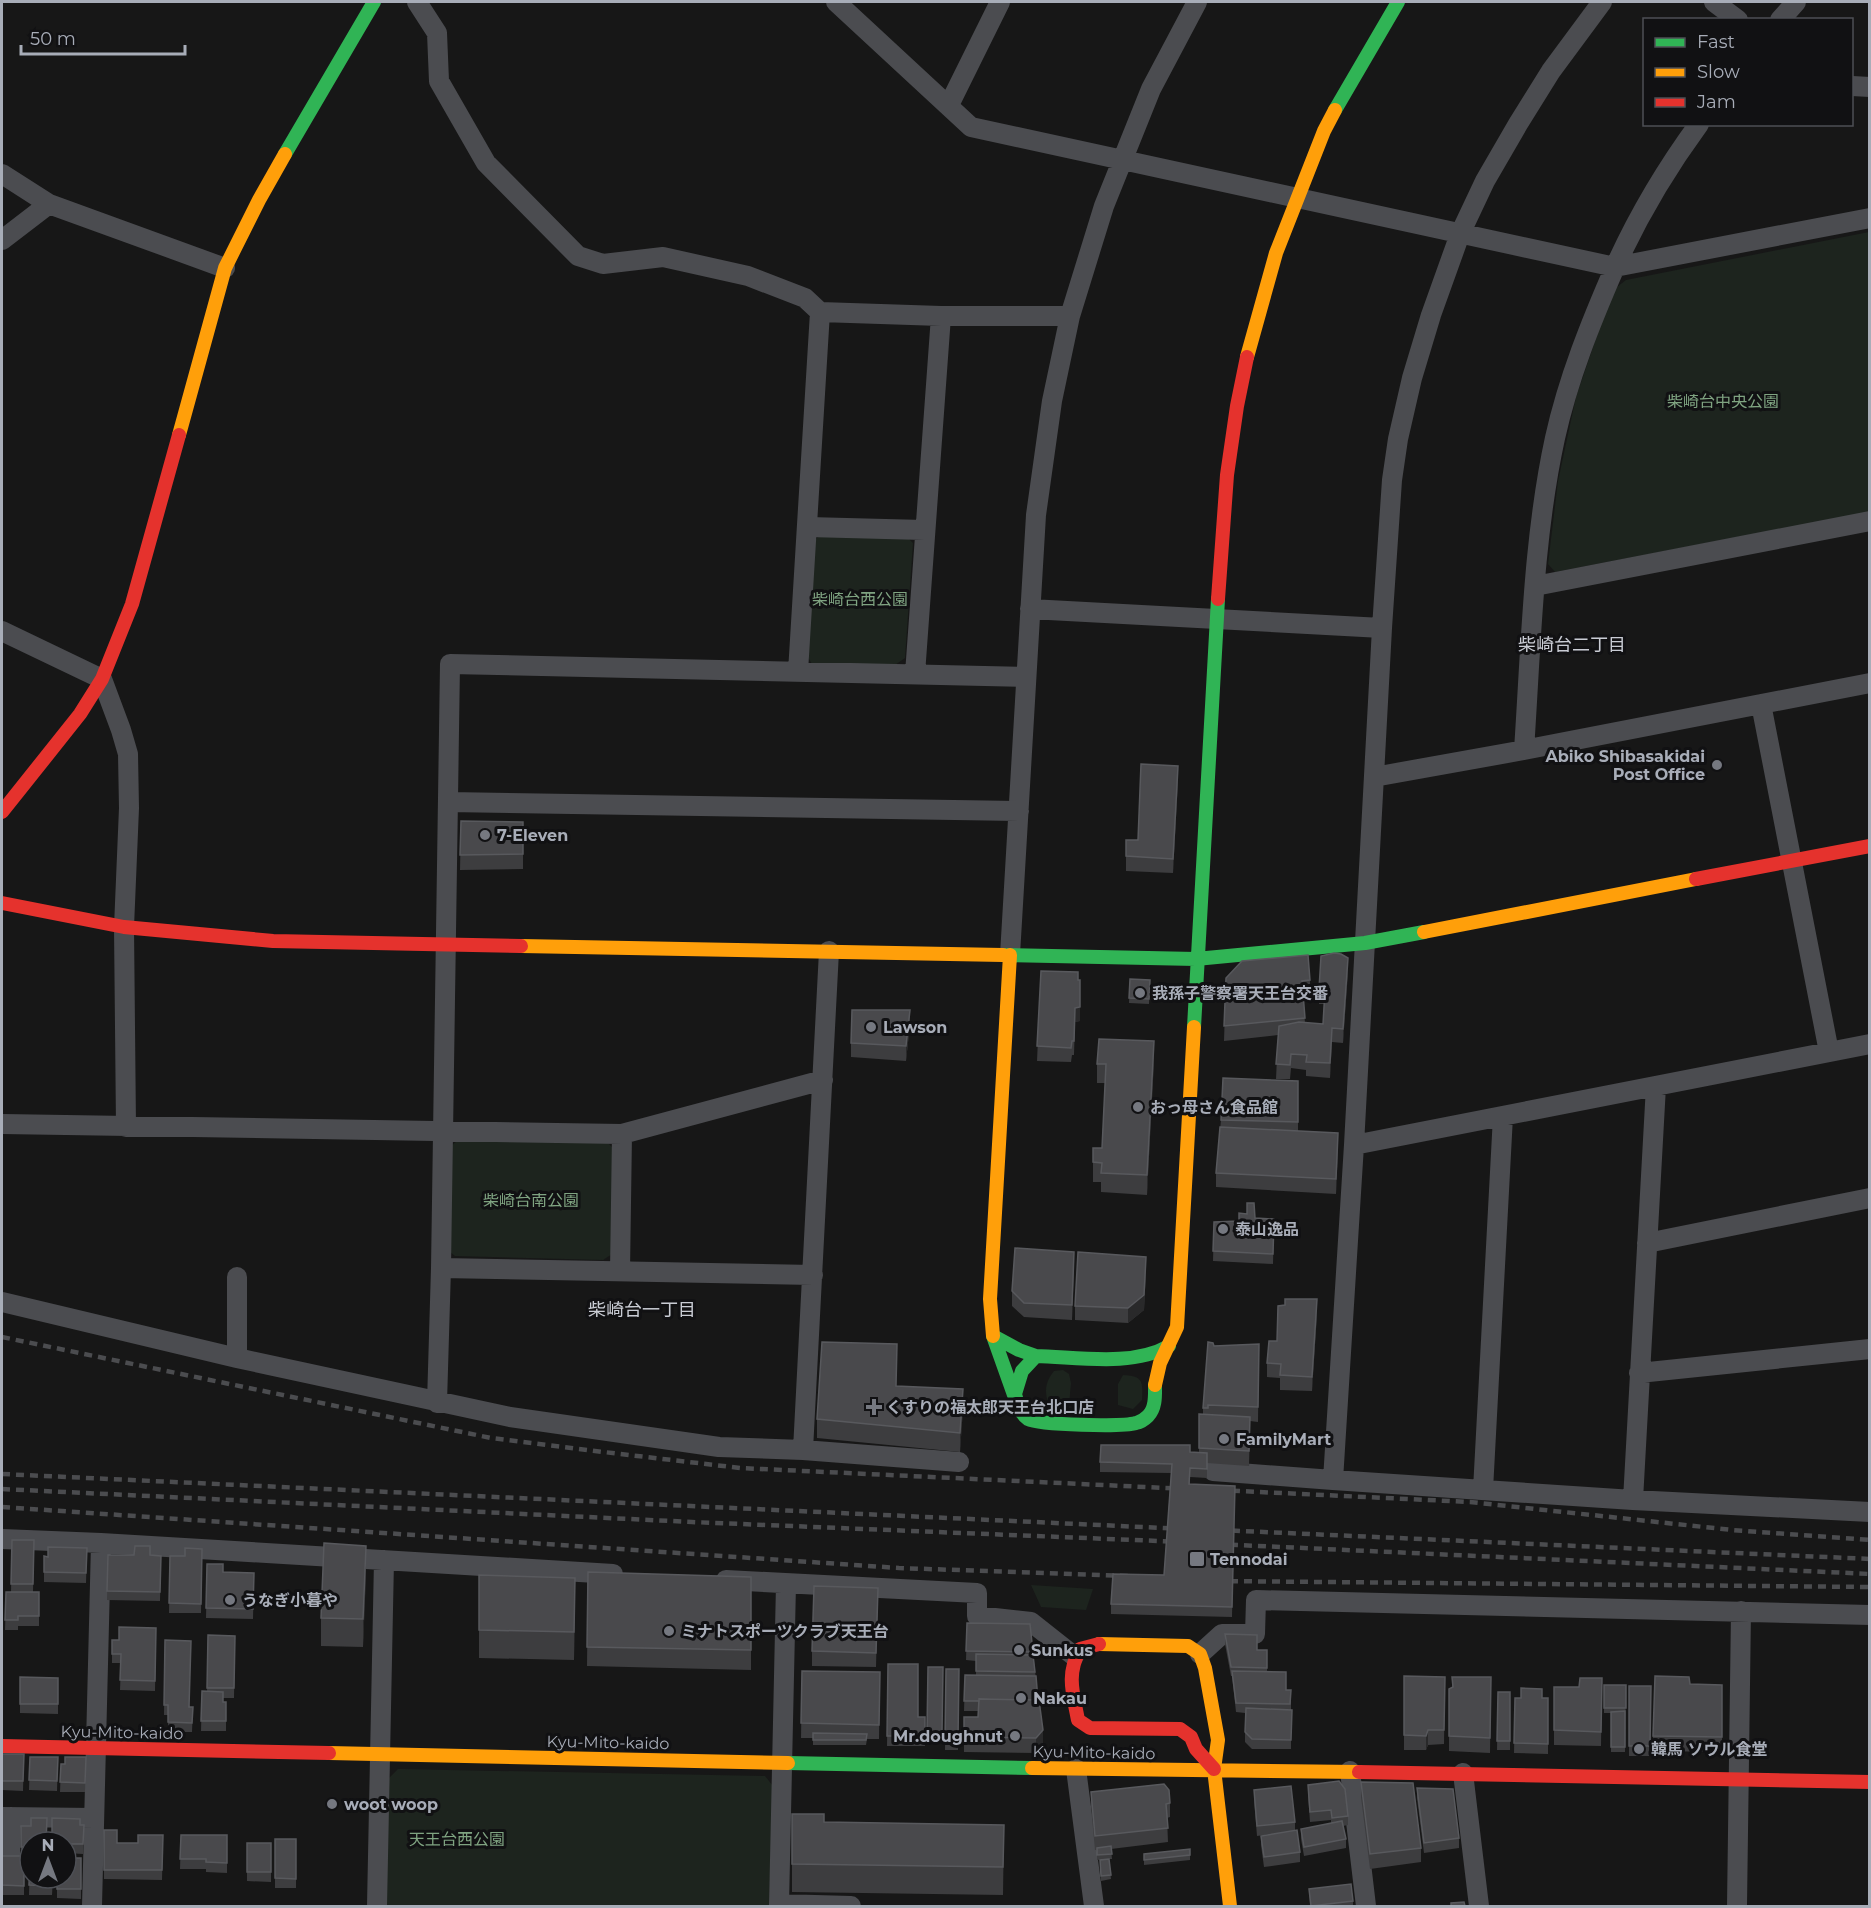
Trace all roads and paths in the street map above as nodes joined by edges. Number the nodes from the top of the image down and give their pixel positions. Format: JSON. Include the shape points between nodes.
{"nodes":[{"id":1,"x":374,"y":2,"type":"edge"},
{"id":2,"x":417,"y":2,"type":"edge"},
{"id":3,"x":1000,"y":2,"type":"edge"},
{"id":4,"x":1197,"y":2,"type":"edge"},
{"id":5,"x":1398,"y":2,"type":"edge"},
{"id":6,"x":1602,"y":2,"type":"edge"},
{"id":7,"x":1714,"y":2,"type":"edge"},
{"id":8,"x":1796,"y":2,"type":"edge"},
{"id":9,"x":846,"y":5,"type":"edge"},
{"id":10,"x":1735,"y":18,"type":"edge"},
{"id":11,"x":1782,"y":18,"type":"edge"},
{"id":12,"x":1853,"y":86,"type":"edge"},
{"id":13,"x":1869,"y":87,"type":"edge"},
{"id":14,"x":949,"y":105,"type":"junction"},
{"id":15,"x":1698,"y":126,"type":"edge"},
{"id":16,"x":1122,"y":160,"type":"junction"},
{"id":17,"x":2,"y":174,"type":"edge"},
{"id":18,"x":1297,"y":198,"type":"junction"},
{"id":19,"x":50,"y":204,"type":"junction"},
{"id":20,"x":1869,"y":218,"type":"edge"},
{"id":21,"x":1460,"y":234,"type":"junction"},
{"id":22,"x":2,"y":240,"type":"edge"},
{"id":23,"x":1615,"y":267,"type":"junction"},
{"id":24,"x":225,"y":268,"type":"junction"},
{"id":25,"x":820,"y":312,"type":"junction"},
{"id":26,"x":940,"y":316,"type":"junction"},
{"id":27,"x":1070,"y":316,"type":"junction"},
{"id":28,"x":1869,"y":522,"type":"edge"},
{"id":29,"x":808,"y":527,"type":"junction"},
{"id":30,"x":924,"y":530,"type":"junction"},
{"id":31,"x":1535,"y":586,"type":"junction"},
{"id":32,"x":1030,"y":609,"type":"junction"},
{"id":33,"x":1217,"y":620,"type":"junction"},
{"id":34,"x":1382,"y":628,"type":"junction"},
{"id":35,"x":2,"y":631,"type":"edge"},
{"id":36,"x":798,"y":672,"type":"junction"},
{"id":37,"x":915,"y":674,"type":"junction"},
{"id":38,"x":1026,"y":677,"type":"junction"},
{"id":39,"x":102,"y":679,"type":"junction"},
{"id":40,"x":1869,"y":683,"type":"edge"},
{"id":41,"x":1761,"y":704,"type":"junction"},
{"id":42,"x":1524,"y":750,"type":"junction"},
{"id":43,"x":1374,"y":777,"type":"junction"},
{"id":44,"x":448,"y":802,"type":"junction"},
{"id":45,"x":2,"y":812,"type":"edge"},
{"id":46,"x":1019,"y":812,"type":"junction"},
{"id":47,"x":1869,"y":846,"type":"edge"},
{"id":48,"x":1792,"y":861,"type":"junction"},
{"id":49,"x":2,"y":903,"type":"edge"},
{"id":50,"x":124,"y":927,"type":"junction"},
{"id":51,"x":444,"y":944,"type":"junction"},
{"id":52,"x":1365,"y":944,"type":"junction"},
{"id":53,"x":829,"y":951,"type":"junction"},
{"id":54,"x":1010,"y":955,"type":"junction"},
{"id":55,"x":1196,"y":959,"type":"junction"},
{"id":56,"x":1869,"y":1044,"type":"edge"},
{"id":57,"x":1829,"y":1052,"type":"junction"},
{"id":58,"x":823,"y":1080,"type":"junction"},
{"id":59,"x":1656,"y":1086,"type":"junction"},
{"id":60,"x":1503,"y":1116,"type":"junction"},
{"id":61,"x":2,"y":1124,"type":"edge"},
{"id":62,"x":126,"y":1127,"type":"junction"},
{"id":63,"x":443,"y":1132,"type":"junction"},
{"id":64,"x":622,"y":1134,"type":"junction"},
{"id":65,"x":1354,"y":1145,"type":"junction"},
{"id":66,"x":1869,"y":1198,"type":"edge"},
{"id":67,"x":1647,"y":1242,"type":"junction"},
{"id":68,"x":441,"y":1268,"type":"junction"},
{"id":69,"x":620,"y":1271,"type":"junction"},
{"id":70,"x":813,"y":1275,"type":"junction"},
{"id":71,"x":237,"y":1277,"type":"dead end"},
{"id":72,"x":2,"y":1302,"type":"edge"},
{"id":73,"x":993,"y":1336,"type":"junction"},
{"id":74,"x":1169,"y":1346,"type":"junction"},
{"id":75,"x":1869,"y":1349,"type":"edge"},
{"id":76,"x":1036,"y":1356,"type":"junction"},
{"id":77,"x":237,"y":1358,"type":"junction"},
{"id":78,"x":1130,"y":1359,"type":"junction"},
{"id":79,"x":1640,"y":1373,"type":"junction"},
{"id":80,"x":1156,"y":1376,"type":"junction"},
{"id":81,"x":1014,"y":1395,"type":"junction"},
{"id":82,"x":437,"y":1403,"type":"junction"},
{"id":83,"x":803,"y":1450,"type":"junction"},
{"id":84,"x":959,"y":1462,"type":"dead end"},
{"id":85,"x":1213,"y":1470,"type":"dead end"},
{"id":86,"x":1333,"y":1480,"type":"junction"},
{"id":87,"x":1482,"y":1490,"type":"junction"},
{"id":88,"x":1633,"y":1500,"type":"junction"},
{"id":89,"x":1869,"y":1512,"type":"edge"},
{"id":90,"x":2,"y":1539,"type":"edge"},
{"id":91,"x":101,"y":1543,"type":"junction"},
{"id":92,"x":384,"y":1560,"type":"junction"},
{"id":93,"x":632,"y":1575,"type":"edge"},
{"id":94,"x":703,"y":1579,"type":"edge"},
{"id":95,"x":786,"y":1584,"type":"junction"},
{"id":96,"x":1741,"y":1611,"type":"junction"},
{"id":97,"x":1869,"y":1615,"type":"edge"},
{"id":98,"x":1200,"y":1654,"type":"junction"},
{"id":99,"x":1074,"y":1656,"type":"junction"},
{"id":100,"x":2,"y":1746,"type":"edge"},
{"id":101,"x":96,"y":1748,"type":"junction"},
{"id":102,"x":379,"y":1753,"type":"junction"},
{"id":103,"x":781,"y":1762,"type":"junction"},
{"id":104,"x":1076,"y":1769,"type":"junction"},
{"id":105,"x":1214,"y":1769,"type":"junction"},
{"id":106,"x":1350,"y":1771,"type":"junction"},
{"id":107,"x":1463,"y":1773,"type":"junction"},
{"id":108,"x":1740,"y":1779,"type":"junction"},
{"id":109,"x":1869,"y":1782,"type":"edge"},
{"id":110,"x":6,"y":1817,"type":"edge"},
{"id":111,"x":94,"y":1818,"type":"junction"},
{"id":112,"x":10,"y":1856,"type":"edge"},
{"id":113,"x":779,"y":1905,"type":"edge"},
{"id":114,"x":92,"y":1906,"type":"edge"},
{"id":115,"x":377,"y":1906,"type":"edge"},
{"id":116,"x":851,"y":1906,"type":"edge"},
{"id":117,"x":1094,"y":1906,"type":"edge"},
{"id":118,"x":1230,"y":1906,"type":"edge"},
{"id":119,"x":1366,"y":1906,"type":"edge"},
{"id":120,"x":1479,"y":1906,"type":"edge"},
{"id":121,"x":1737,"y":1906,"type":"edge"}],
"edges":[{"from":1,"to":24,"type":"street","via":[[259,200]]},
{"from":2,"to":25,"type":"street","via":[[437,33],[439,81],[486,163],[578,256],[603,264],[663,257],[748,276],[805,298]]},
{"from":3,"to":14,"type":"street"},
{"from":4,"to":16,"type":"street","via":[[1151,89]]},
{"from":5,"to":18,"type":"street","via":[[1324,131]]},
{"from":6,"to":21,"type":"street","via":[[1551,70],[1485,182]]},
{"from":7,"to":10,"type":"street"},
{"from":8,"to":11,"type":"street"},
{"from":9,"to":14,"type":"street"},
{"from":12,"to":13,"type":"street"},
{"from":14,"to":16,"type":"street","via":[[971,127]]},
{"from":15,"to":23,"type":"street","via":[[1666,171]]},
{"from":16,"to":18,"type":"street"},
{"from":16,"to":27,"type":"street"},
{"from":17,"to":19,"type":"street"},
{"from":18,"to":21,"type":"street"},
{"from":18,"to":33,"type":"street","via":[[1251,338],[1237,406],[1227,476]]},
{"from":19,"to":22,"type":"street"},
{"from":19,"to":24,"type":"street"},
{"from":20,"to":23,"type":"street"},
{"from":21,"to":23,"type":"street"},
{"from":21,"to":34,"type":"street","via":[[1431,315],[1398,439]]},
{"from":23,"to":31,"type":"street","via":[[1567,391],[1555,437]]},
{"from":24,"to":39,"type":"street","via":[[132,604]]},
{"from":25,"to":26,"type":"street"},
{"from":25,"to":29,"type":"street"},
{"from":26,"to":27,"type":"street"},
{"from":26,"to":30,"type":"street"},
{"from":27,"to":32,"type":"street","via":[[1052,401],[1035,515]]},
{"from":28,"to":31,"type":"street"},
{"from":29,"to":30,"type":"street"},
{"from":29,"to":36,"type":"street"},
{"from":30,"to":37,"type":"street"},
{"from":31,"to":42,"type":"street"},
{"from":32,"to":33,"type":"street"},
{"from":32,"to":38,"type":"street"},
{"from":33,"to":34,"type":"street"},
{"from":33,"to":55,"type":"street"},
{"from":34,"to":43,"type":"street"},
{"from":35,"to":39,"type":"street"},
{"from":36,"to":37,"type":"street"},
{"from":36,"to":44,"type":"street","via":[[450,664]]},
{"from":37,"to":38,"type":"street"},
{"from":38,"to":46,"type":"street"},
{"from":39,"to":45,"type":"street","via":[[80,714]]},
{"from":39,"to":50,"type":"street","via":[[128,754]]},
{"from":40,"to":41,"type":"street"},
{"from":41,"to":42,"type":"street"},
{"from":41,"to":48,"type":"street"},
{"from":42,"to":43,"type":"street"},
{"from":43,"to":52,"type":"street"},
{"from":44,"to":46,"type":"street"},
{"from":44,"to":51,"type":"street"},
{"from":46,"to":54,"type":"street"},
{"from":47,"to":48,"type":"street"},
{"from":48,"to":52,"type":"street"},
{"from":48,"to":57,"type":"street"},
{"from":49,"to":50,"type":"street"},
{"from":50,"to":51,"type":"street","via":[[273,941]]},
{"from":50,"to":62,"type":"street"},
{"from":51,"to":53,"type":"street"},
{"from":51,"to":63,"type":"street"},
{"from":52,"to":55,"type":"street"},
{"from":52,"to":65,"type":"street"},
{"from":53,"to":54,"type":"street"},
{"from":53,"to":58,"type":"street"},
{"from":54,"to":55,"type":"street"},
{"from":54,"to":73,"type":"street","via":[[990,1299]]},
{"from":55,"to":74,"type":"street","via":[[1177,1327]]},
{"from":56,"to":57,"type":"street"},
{"from":57,"to":59,"type":"street"},
{"from":58,"to":64,"type":"street"},
{"from":58,"to":70,"type":"street"},
{"from":59,"to":60,"type":"street"},
{"from":59,"to":67,"type":"street"},
{"from":60,"to":65,"type":"street"},
{"from":60,"to":87,"type":"street"},
{"from":61,"to":62,"type":"street"},
{"from":62,"to":63,"type":"street"},
{"from":63,"to":64,"type":"street"},
{"from":63,"to":68,"type":"street"},
{"from":64,"to":69,"type":"street"},
{"from":65,"to":86,"type":"street"},
{"from":66,"to":67,"type":"street"},
{"from":67,"to":79,"type":"street"},
{"from":68,"to":69,"type":"street"},
{"from":68,"to":82,"type":"street"},
{"from":69,"to":70,"type":"street"},
{"from":70,"to":83,"type":"street"},
{"from":71,"to":77,"type":"street"},
{"from":72,"to":77,"type":"street"},
{"from":73,"to":76,"type":"street"},
{"from":73,"to":81,"type":"street"},
{"from":74,"to":78,"type":"street","via":[[1155,1354]]},
{"from":74,"to":80,"type":"street"},
{"from":75,"to":79,"type":"street"},
{"from":76,"to":78,"type":"street"},
{"from":76,"to":81,"type":"street","via":[[1017,1378]]},
{"from":77,"to":82,"type":"street"},
{"from":78,"to":80,"type":"street","via":[[1142,1362]]},
{"from":79,"to":88,"type":"street"},
{"from":80,"to":81,"type":"street","via":[[1153,1411],[1135,1424],[1028,1419]]},
{"from":82,"to":83,"type":"street","via":[[719,1447]]},
{"from":83,"to":84,"type":"street"},
{"from":85,"to":86,"type":"street"},
{"from":86,"to":87,"type":"street"},
{"from":87,"to":88,"type":"street"},
{"from":88,"to":89,"type":"street"},
{"from":90,"to":91,"type":"street"},
{"from":91,"to":92,"type":"street"},
{"from":91,"to":101,"type":"street"},
{"from":92,"to":93,"type":"street"},
{"from":92,"to":102,"type":"street"},
{"from":94,"to":95,"type":"street"},
{"from":95,"to":99,"type":"street","via":[[977,1593],[977,1616],[1031,1622]]},
{"from":95,"to":103,"type":"street"},
{"from":96,"to":97,"type":"street"},
{"from":96,"to":98,"type":"street","via":[[1256,1600],[1255,1634],[1222,1634]]},
{"from":96,"to":108,"type":"street"},
{"from":98,"to":99,"type":"street","via":[[1188,1646],[1105,1643],[1080,1649]]},
{"from":98,"to":105,"type":"street","via":[[1218,1740]]},
{"from":99,"to":105,"type":"street","via":[[1071,1671],[1076,1713],[1083,1725],[1180,1729],[1191,1737]]},
{"from":100,"to":101,"type":"street","name":"Kyu-Mito-kaido"},
{"from":101,"to":102,"type":"street","name":"Kyu-Mito-kaido"},
{"from":101,"to":111,"type":"street"},
{"from":102,"to":103,"type":"street","name":"Kyu-Mito-kaido"},
{"from":102,"to":115,"type":"street"},
{"from":103,"to":104,"type":"street","name":"Kyu-Mito-kaido"},
{"from":103,"to":113,"type":"street"},
{"from":104,"to":105,"type":"street","name":"Kyu-Mito-kaido"},
{"from":104,"to":117,"type":"street"},
{"from":105,"to":106,"type":"street","name":"Kyu-Mito-kaido"},
{"from":105,"to":118,"type":"street"},
{"from":106,"to":107,"type":"street","name":"Kyu-Mito-kaido"},
{"from":106,"to":119,"type":"street"},
{"from":107,"to":108,"type":"street","name":"Kyu-Mito-kaido"},
{"from":107,"to":120,"type":"street"},
{"from":108,"to":109,"type":"street","name":"Kyu-Mito-kaido"},
{"from":108,"to":121,"type":"street"},
{"from":110,"to":111,"type":"street"},
{"from":110,"to":112,"type":"street"},
{"from":111,"to":114,"type":"street"},
{"from":113,"to":116,"type":"street"}]}
